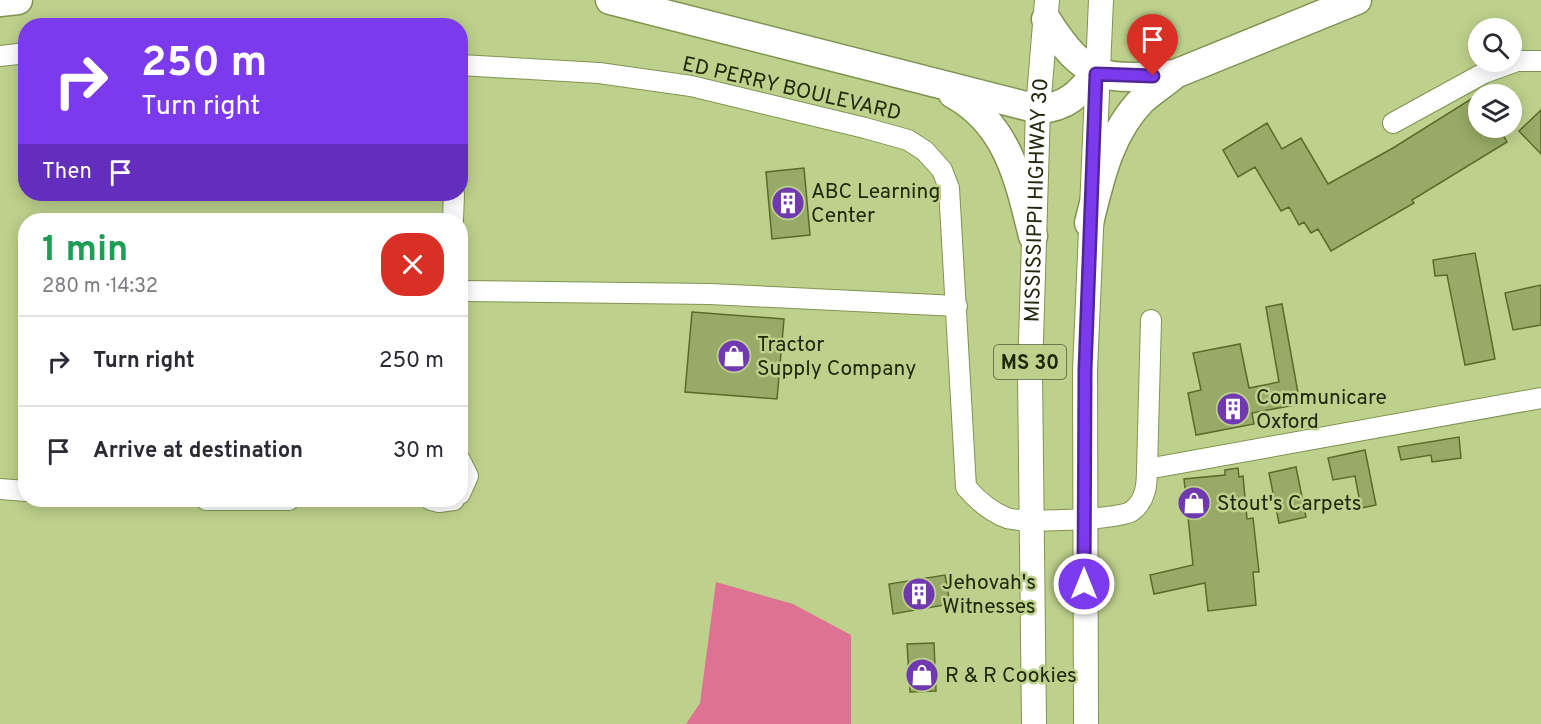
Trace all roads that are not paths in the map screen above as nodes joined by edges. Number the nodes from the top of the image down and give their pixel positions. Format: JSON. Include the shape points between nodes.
{"nodes":[{"id":1,"x":18,"y":0,"type":"edge"},
{"id":2,"x":610,"y":0,"type":"edge"},
{"id":3,"x":1101,"y":0,"type":"edge"},
{"id":4,"x":1357,"y":0,"type":"edge"},
{"id":5,"x":0,"y":2,"type":"edge"},
{"id":6,"x":1047,"y":9,"type":"edge"},
{"id":7,"x":18,"y":54,"type":"edge"},
{"id":8,"x":0,"y":56,"type":"edge"},
{"id":9,"x":1541,"y":61,"type":"edge"},
{"id":10,"x":468,"y":65,"type":"edge"},
{"id":11,"x":1096,"y":74,"type":"junction"},
{"id":12,"x":1175,"y":74,"type":"junction"},
{"id":13,"x":935,"y":84,"type":"junction"},
{"id":14,"x":1038,"y":109,"type":"junction"},
{"id":15,"x":1393,"y":123,"type":"dead end"},
{"id":16,"x":1089,"y":223,"type":"junction"},
{"id":17,"x":1033,"y":236,"type":"junction"},
{"id":18,"x":468,"y":291,"type":"edge"},
{"id":19,"x":957,"y":306,"type":"junction"},
{"id":20,"x":1151,"y":320,"type":"dead end"},
{"id":21,"x":1541,"y":398,"type":"edge"},
{"id":22,"x":1147,"y":469,"type":"junction"},
{"id":23,"x":0,"y":489,"type":"edge"},
{"id":24,"x":18,"y":490,"type":"edge"},
{"id":25,"x":1029,"y":519,"type":"junction"},
{"id":26,"x":1084,"y":519,"type":"junction"},
{"id":27,"x":1034,"y":724,"type":"edge"},
{"id":28,"x":1086,"y":724,"type":"edge"}],
"edges":[{"from":1,"to":5,"type":"highway"},
{"from":2,"to":13,"type":"highway"},
{"from":3,"to":11,"type":"main road","number":"MS 30"},
{"from":4,"to":12,"type":"highway"},
{"from":6,"to":11,"type":"highway","via":[[1074,58]]},
{"from":6,"to":14,"type":"main road","name":"MISSISSIPPI HIGHWAY 30","number":"MS 30"},
{"from":7,"to":8,"type":"street"},
{"from":9,"to":15,"type":"street","via":[[1517,61],[1484,73]]},
{"from":10,"to":19,"type":"street","name":"ED PERRY BOULEVARD","via":[[599,73],[691,86],[908,140],[942,170],[949,188]]},
{"from":11,"to":12,"type":"highway"},
{"from":11,"to":14,"type":"highway","via":[[1065,105]]},
{"from":11,"to":16,"type":"main road","number":"MS 30"},
{"from":12,"to":16,"type":"highway","via":[[1142,100],[1121,127],[1105,160]]},
{"from":13,"to":14,"type":"highway"},
{"from":13,"to":17,"type":"highway","via":[[964,100],[1001,140],[1016,167]]},
{"from":14,"to":17,"type":"main road","name":"MISSISSIPPI HIGHWAY 30","number":"MS 30"},
{"from":16,"to":26,"type":"main road","number":"MS 30"},
{"from":17,"to":25,"type":"main road","name":"MISSISSIPPI HIGHWAY 30","number":"MS 30"},
{"from":18,"to":19,"type":"street","via":[[710,294]]},
{"from":19,"to":25,"type":"street","name":"ED PERRY BOULEVARD","via":[[966,487],[980,502],[1008,518]]},
{"from":20,"to":22,"type":"street","name":"ED PERRY BOULEVARD"},
{"from":21,"to":22,"type":"street"},
{"from":22,"to":26,"type":"street","name":"ED PERRY BOULEVARD","via":[[1146,491],[1130,512]]},
{"from":23,"to":24,"type":"street"},
{"from":25,"to":26,"type":"street","name":"ED PERRY BOULEVARD"},
{"from":25,"to":27,"type":"main road","name":"MISSISSIPPI HIGHWAY 30","number":"MS 30"},
{"from":26,"to":28,"type":"main road","number":"MS 30"}]}
